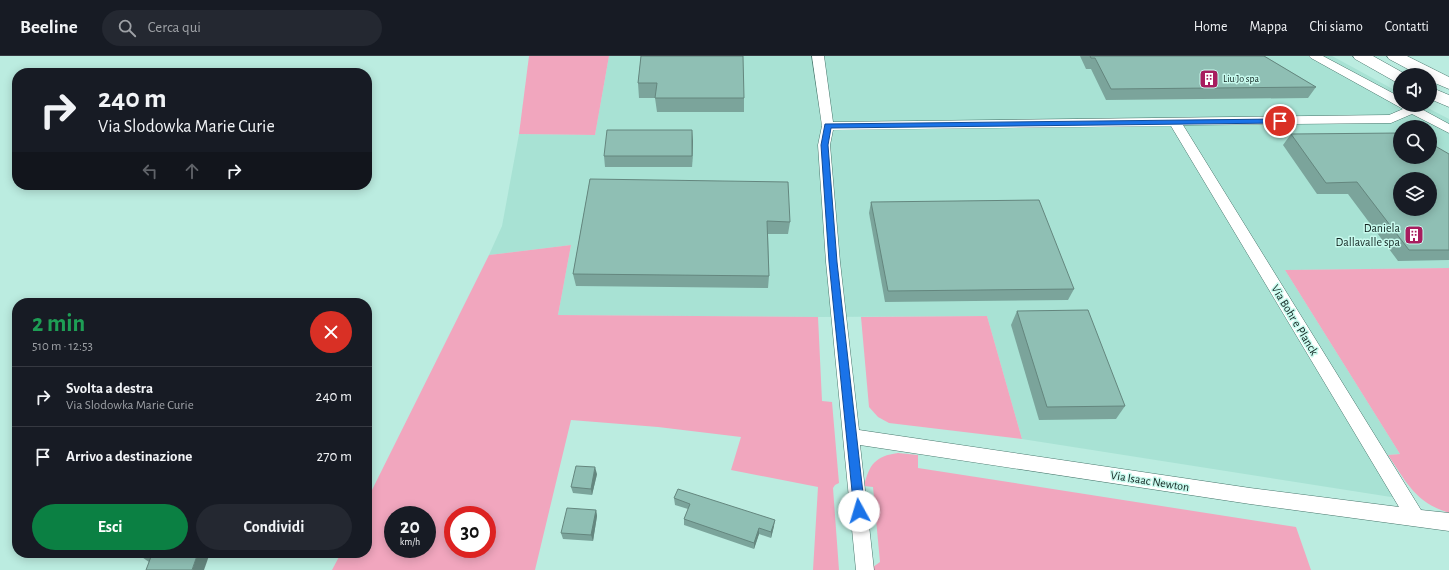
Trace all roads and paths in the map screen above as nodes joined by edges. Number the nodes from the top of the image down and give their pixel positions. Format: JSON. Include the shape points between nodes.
{"nodes":[{"id":1,"x":818,"y":56,"type":"edge"},
{"id":2,"x":1315,"y":56,"type":"edge"},
{"id":3,"x":1361,"y":56,"type":"edge"},
{"id":4,"x":1395,"y":56,"type":"edge"},
{"id":5,"x":1393,"y":73,"type":"edge"},
{"id":6,"x":1449,"y":84,"type":"edge"},
{"id":7,"x":1437,"y":96,"type":"edge"},
{"id":8,"x":1393,"y":98,"type":"edge"},
{"id":9,"x":1449,"y":102,"type":"edge"},
{"id":10,"x":1401,"y":112,"type":"edge"},
{"id":11,"x":1418,"y":112,"type":"edge"},
{"id":12,"x":1175,"y":122,"type":"junction"},
{"id":13,"x":828,"y":126,"type":"junction"},
{"id":14,"x":1449,"y":128,"type":"edge"},
{"id":15,"x":851,"y":436,"type":"junction"},
{"id":16,"x":1415,"y":517,"type":"junction"},
{"id":17,"x":1449,"y":522,"type":"edge"},
{"id":18,"x":865,"y":570,"type":"edge"}],
"edges":[{"from":1,"to":13,"type":"street"},
{"from":2,"to":8,"type":"street"},
{"from":3,"to":5,"type":"highway"},
{"from":4,"to":6,"type":"highway"},
{"from":7,"to":9,"type":"highway"},
{"from":10,"to":12,"type":"street","via":[[1391,119]]},
{"from":11,"to":14,"type":"street"},
{"from":12,"to":13,"type":"street"},
{"from":12,"to":16,"type":"street","name":"Via Bohr e Planck"},
{"from":13,"to":15,"type":"street","via":[[824,145],[832,256]]},
{"from":15,"to":16,"type":"street","name":"Via Isaac Newton","via":[[1250,496]]},
{"from":15,"to":18,"type":"street"},
{"from":16,"to":17,"type":"street","name":"Via Isaac Newton"}]}
